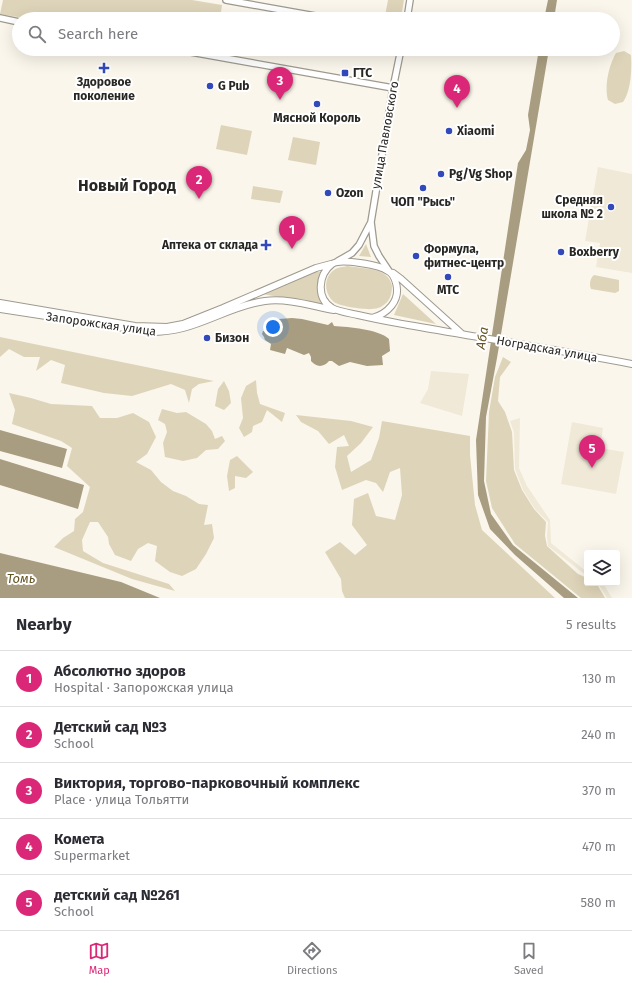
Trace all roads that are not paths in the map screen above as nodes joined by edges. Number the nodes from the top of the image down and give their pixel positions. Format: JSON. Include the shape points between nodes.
{"nodes":[{"id":1,"x":226,"y":0,"type":"edge"},
{"id":2,"x":410,"y":0,"type":"edge"},
{"id":3,"x":293,"y":12,"type":"edge"},
{"id":4,"x":408,"y":12,"type":"edge"},
{"id":5,"x":0,"y":18,"type":"edge"},
{"id":6,"x":12,"y":21,"type":"edge"},
{"id":7,"x":213,"y":56,"type":"edge"},
{"id":8,"x":400,"y":56,"type":"edge"},
{"id":9,"x":393,"y":88,"type":"junction"},
{"id":10,"x":371,"y":222,"type":"junction"},
{"id":11,"x":336,"y":263,"type":"junction"},
{"id":12,"x":389,"y":271,"type":"junction"},
{"id":13,"x":0,"y":303,"type":"edge"},
{"id":14,"x":0,"y":309,"type":"edge"},
{"id":15,"x":340,"y":312,"type":"junction"},
{"id":16,"x":372,"y":318,"type":"junction"},
{"id":17,"x":462,"y":334,"type":"junction"},
{"id":18,"x":632,"y":364,"type":"edge"}],
"edges":[{"from":1,"to":3,"type":"main road"},
{"from":2,"to":4,"type":"main road"},
{"from":5,"to":6,"type":"main road"},
{"from":7,"to":9,"type":"main road"},
{"from":8,"to":9,"type":"main road","name":"улица Павловского"},
{"from":9,"to":10,"type":"main road","name":"улица Павловского"},
{"from":10,"to":11,"type":"main road","name":"улица Павловского","via":[[359,245]]},
{"from":10,"to":12,"type":"main road","name":"улица Павловского","via":[[374,246]]},
{"from":11,"to":12,"type":"main road","via":[[366,264]]},
{"from":11,"to":13,"type":"main road","name":"Запорожская улица","via":[[316,268],[183,324],[167,327],[135,326]]},
{"from":11,"to":15,"type":"main road","via":[[323,275],[320,288],[325,301]]},
{"from":12,"to":16,"type":"main road","via":[[397,286],[394,305],[378,317]]},
{"from":12,"to":17,"type":"main road"},
{"from":14,"to":15,"type":"main road","name":"Запорожская улица","via":[[150,332],[168,332],[184,328],[263,301],[282,300]]},
{"from":15,"to":16,"type":"main road"},
{"from":16,"to":17,"type":"main road","name":"Ноградская улица"},
{"from":17,"to":18,"type":"main road","name":"Ноградская улица"}]}
